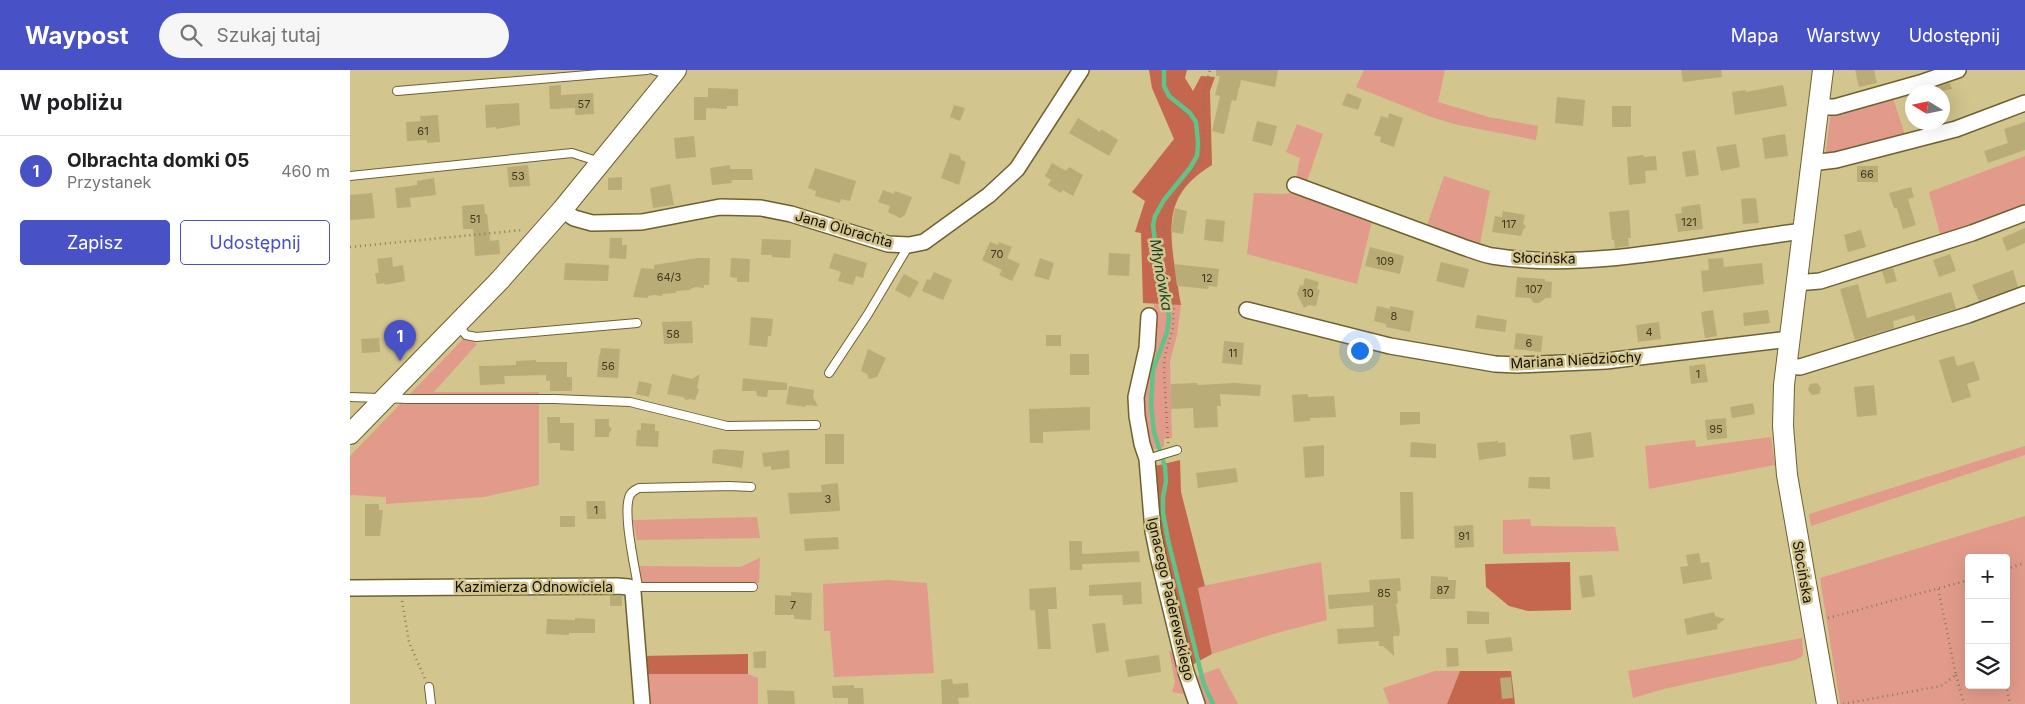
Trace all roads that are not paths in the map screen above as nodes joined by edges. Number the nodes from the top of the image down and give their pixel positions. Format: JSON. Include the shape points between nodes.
{"nodes":[{"id":1,"x":647,"y":70,"type":"edge"},
{"id":2,"x":1081,"y":70,"type":"edge"},
{"id":3,"x":1823,"y":70,"type":"edge"},
{"id":4,"x":1958,"y":70,"type":"edge"},
{"id":5,"x":666,"y":72,"type":"edge"},
{"id":6,"x":398,"y":91,"type":"dead end"},
{"id":7,"x":2025,"y":103,"type":"edge"},
{"id":8,"x":1818,"y":107,"type":"junction"},
{"id":9,"x":601,"y":162,"type":"junction"},
{"id":10,"x":1811,"y":163,"type":"junction"},
{"id":11,"x":350,"y":176,"type":"edge"},
{"id":12,"x":1295,"y":185,"type":"dead end"},
{"id":13,"x":562,"y":210,"type":"junction"},
{"id":14,"x":2025,"y":213,"type":"edge"},
{"id":15,"x":1803,"y":231,"type":"junction"},
{"id":16,"x":909,"y":245,"type":"junction"},
{"id":17,"x":1796,"y":283,"type":"junction"},
{"id":18,"x":2025,"y":294,"type":"edge"},
{"id":19,"x":1247,"y":310,"type":"dead end"},
{"id":20,"x":1149,"y":316,"type":"dead end"},
{"id":21,"x":637,"y":323,"type":"dead end"},
{"id":22,"x":457,"y":324,"type":"junction"},
{"id":23,"x":1789,"y":339,"type":"junction"},
{"id":24,"x":1786,"y":366,"type":"junction"},
{"id":25,"x":829,"y":374,"type":"dead end"},
{"id":26,"x":350,"y":397,"type":"edge"},
{"id":27,"x":385,"y":399,"type":"junction"},
{"id":28,"x":816,"y":425,"type":"dead end"},
{"id":29,"x":350,"y":434,"type":"edge"},
{"id":30,"x":1177,"y":450,"type":"dead end"},
{"id":31,"x":1150,"y":458,"type":"junction"},
{"id":32,"x":750,"y":487,"type":"dead end"},
{"id":33,"x":753,"y":587,"type":"dead end"},
{"id":34,"x":350,"y":588,"type":"edge"},
{"id":35,"x":634,"y":588,"type":"junction"},
{"id":36,"x":429,"y":687,"type":"road end"},
{"id":37,"x":431,"y":704,"type":"edge"},
{"id":38,"x":642,"y":704,"type":"edge"},
{"id":39,"x":1196,"y":704,"type":"edge"},
{"id":40,"x":1826,"y":704,"type":"edge"}],
"edges":[{"from":1,"to":6,"type":"lane"},
{"from":2,"to":16,"type":"street","name":"Jana Olbrachta","via":[[1017,169],[989,195],[934,235],[924,242]]},
{"from":3,"to":8,"type":"street","name":"Słocińska"},
{"from":4,"to":8,"type":"street","via":[[1835,106]]},
{"from":5,"to":9,"type":"street"},
{"from":7,"to":10,"type":"street","via":[[1956,129],[1836,160]]},
{"from":8,"to":10,"type":"street","name":"Słocińska"},
{"from":9,"to":11,"type":"lane","via":[[572,152]]},
{"from":9,"to":13,"type":"street"},
{"from":10,"to":15,"type":"street","name":"Słocińska"},
{"from":12,"to":15,"type":"street","name":"Słocińska","via":[[1463,247],[1516,259],[1565,260],[1639,254]]},
{"from":13,"to":16,"type":"street","name":"Jana Olbrachta","via":[[574,218],[602,223],[642,222],[720,207],[761,208],[888,244]]},
{"from":13,"to":22,"type":"street"},
{"from":14,"to":17,"type":"street","via":[[1820,281]]},
{"from":15,"to":17,"type":"street","name":"Słocińska"},
{"from":16,"to":25,"type":"lane"},
{"from":17,"to":23,"type":"street","name":"Słocińska"},
{"from":18,"to":24,"type":"street","via":[[1800,367]]},
{"from":19,"to":23,"type":"street","name":"Mariana Niedziochy","via":[[1390,346],[1510,365],[1606,361]]},
{"from":20,"to":31,"type":"street","name":"Ignacego Paderewskiego","via":[[1147,348],[1136,396],[1142,444]]},
{"from":21,"to":22,"type":"lane","via":[[476,337],[466,335]]},
{"from":22,"to":27,"type":"street"},
{"from":23,"to":24,"type":"street","name":"Słocińska"},
{"from":24,"to":40,"type":"street","name":"Słocińska","via":[[1783,426],[1787,475]]},
{"from":26,"to":27,"type":"lane"},
{"from":27,"to":28,"type":"lane","via":[[630,402],[727,426]]},
{"from":27,"to":29,"type":"street"},
{"from":30,"to":31,"type":"lane"},
{"from":31,"to":39,"type":"street","name":"Ignacego Paderewskiego","via":[[1154,539]]},
{"from":32,"to":35,"type":"lane","via":[[639,488],[631,493],[627,504]]},
{"from":33,"to":35,"type":"lane"},
{"from":34,"to":35,"type":"street","name":"Kazimierza Odnowiciela"},
{"from":35,"to":38,"type":"street","name":"Kazimierza Odnowiciela"},
{"from":36,"to":37,"type":"lane"}]}
